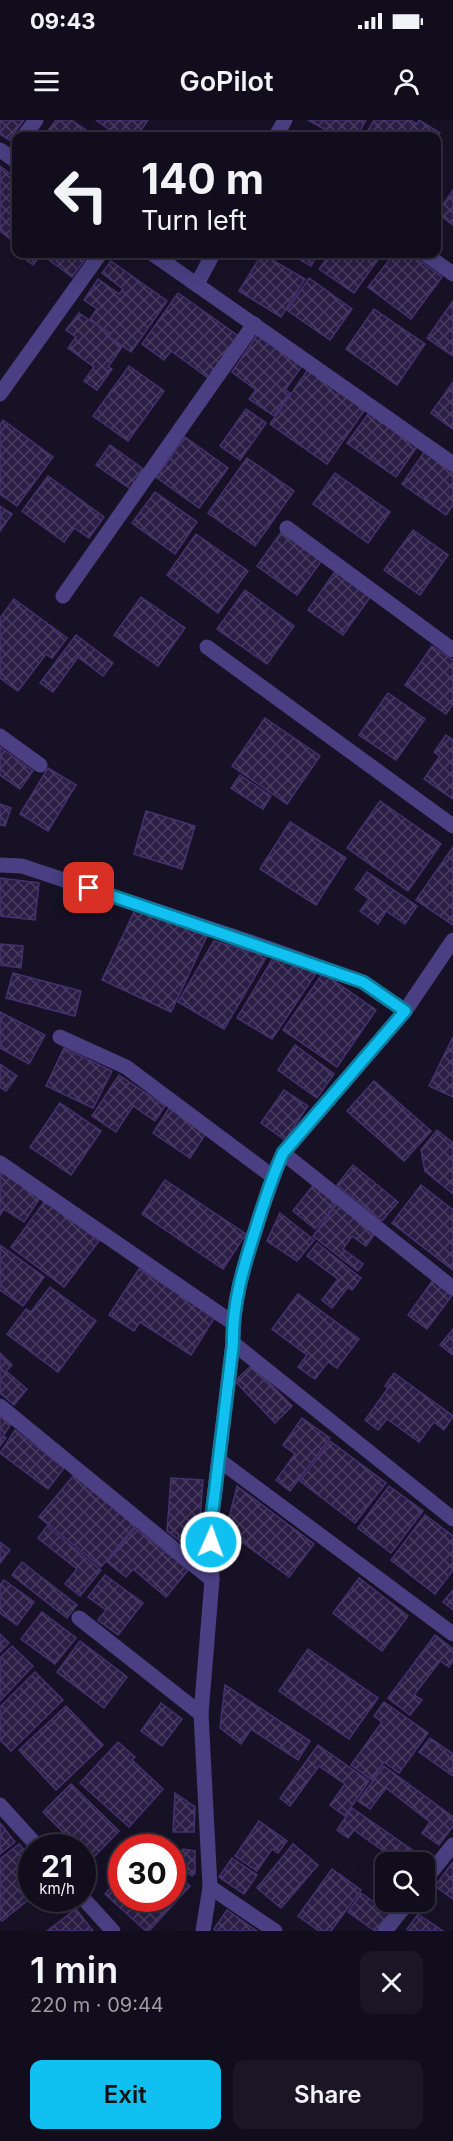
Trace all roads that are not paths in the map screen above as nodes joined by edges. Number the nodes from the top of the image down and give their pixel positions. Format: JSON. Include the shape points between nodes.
{"nodes":[{"id":1,"x":97,"y":258,"type":"edge"},
{"id":2,"x":159,"y":258,"type":"edge"},
{"id":3,"x":211,"y":258,"type":"edge"},
{"id":4,"x":430,"y":258,"type":"edge"},
{"id":5,"x":453,"y":273,"type":"edge"},
{"id":6,"x":197,"y":284,"type":"junction"},
{"id":7,"x":254,"y":324,"type":"junction"},
{"id":8,"x":0,"y":394,"type":"edge"},
{"id":9,"x":453,"y":464,"type":"edge"},
{"id":10,"x":287,"y":528,"type":"dead end"},
{"id":11,"x":63,"y":597,"type":"dead end"},
{"id":12,"x":207,"y":647,"type":"dead end"},
{"id":13,"x":453,"y":650,"type":"edge"},
{"id":14,"x":0,"y":736,"type":"edge"},
{"id":15,"x":40,"y":765,"type":"dead end"},
{"id":16,"x":453,"y":826,"type":"edge"},
{"id":17,"x":0,"y":865,"type":"edge"},
{"id":18,"x":451,"y":947,"type":"edge"},
{"id":19,"x":405,"y":1011,"type":"junction"},
{"id":20,"x":60,"y":1037,"type":"dead end"},
{"id":21,"x":283,"y":1153,"type":"junction"},
{"id":22,"x":0,"y":1163,"type":"edge"},
{"id":23,"x":272,"y":1176,"type":"junction"},
{"id":24,"x":453,"y":1288,"type":"edge"},
{"id":25,"x":233,"y":1323,"type":"junction"},
{"id":26,"x":233,"y":1343,"type":"junction"},
{"id":27,"x":0,"y":1406,"type":"edge"},
{"id":28,"x":219,"y":1460,"type":"junction"},
{"id":29,"x":453,"y":1519,"type":"edge"},
{"id":30,"x":212,"y":1580,"type":"junction"},
{"id":31,"x":79,"y":1618,"type":"dead end"},
{"id":32,"x":453,"y":1634,"type":"edge"},
{"id":33,"x":201,"y":1714,"type":"junction"},
{"id":34,"x":0,"y":1805,"type":"edge"},
{"id":35,"x":26,"y":1834,"type":"edge"},
{"id":36,"x":453,"y":1845,"type":"edge"},
{"id":37,"x":435,"y":1867,"type":"edge"},
{"id":38,"x":210,"y":1887,"type":"junction"},
{"id":39,"x":96,"y":1912,"type":"edge"},
{"id":40,"x":400,"y":1912,"type":"edge"},
{"id":41,"x":113,"y":1931,"type":"edge"},
{"id":42,"x":203,"y":1931,"type":"edge"},
{"id":43,"x":275,"y":1931,"type":"edge"},
{"id":44,"x":386,"y":1931,"type":"edge"}],
"edges":[{"from":1,"to":8,"type":"street"},
{"from":2,"to":6,"type":"street"},
{"from":3,"to":6,"type":"street"},
{"from":4,"to":5,"type":"street"},
{"from":6,"to":7,"type":"street"},
{"from":7,"to":9,"type":"street"},
{"from":7,"to":11,"type":"street"},
{"from":10,"to":13,"type":"street"},
{"from":12,"to":16,"type":"street"},
{"from":14,"to":15,"type":"street"},
{"from":17,"to":19,"type":"street","via":[[22,866],[363,982]]},
{"from":18,"to":19,"type":"street"},
{"from":19,"to":21,"type":"street"},
{"from":20,"to":23,"type":"street","via":[[126,1067]]},
{"from":21,"to":23,"type":"street"},
{"from":21,"to":24,"type":"street"},
{"from":22,"to":25,"type":"street"},
{"from":23,"to":25,"type":"street","via":[[243,1270]]},
{"from":25,"to":26,"type":"street"},
{"from":26,"to":28,"type":"street"},
{"from":26,"to":29,"type":"street"},
{"from":27,"to":30,"type":"street"},
{"from":28,"to":30,"type":"street","via":[[211,1523]]},
{"from":28,"to":32,"type":"street"},
{"from":30,"to":33,"type":"street"},
{"from":31,"to":33,"type":"street"},
{"from":33,"to":38,"type":"street"},
{"from":34,"to":35,"type":"street"},
{"from":36,"to":37,"type":"street"},
{"from":38,"to":42,"type":"street"},
{"from":38,"to":43,"type":"street"},
{"from":39,"to":41,"type":"street"},
{"from":40,"to":44,"type":"street"}]}
